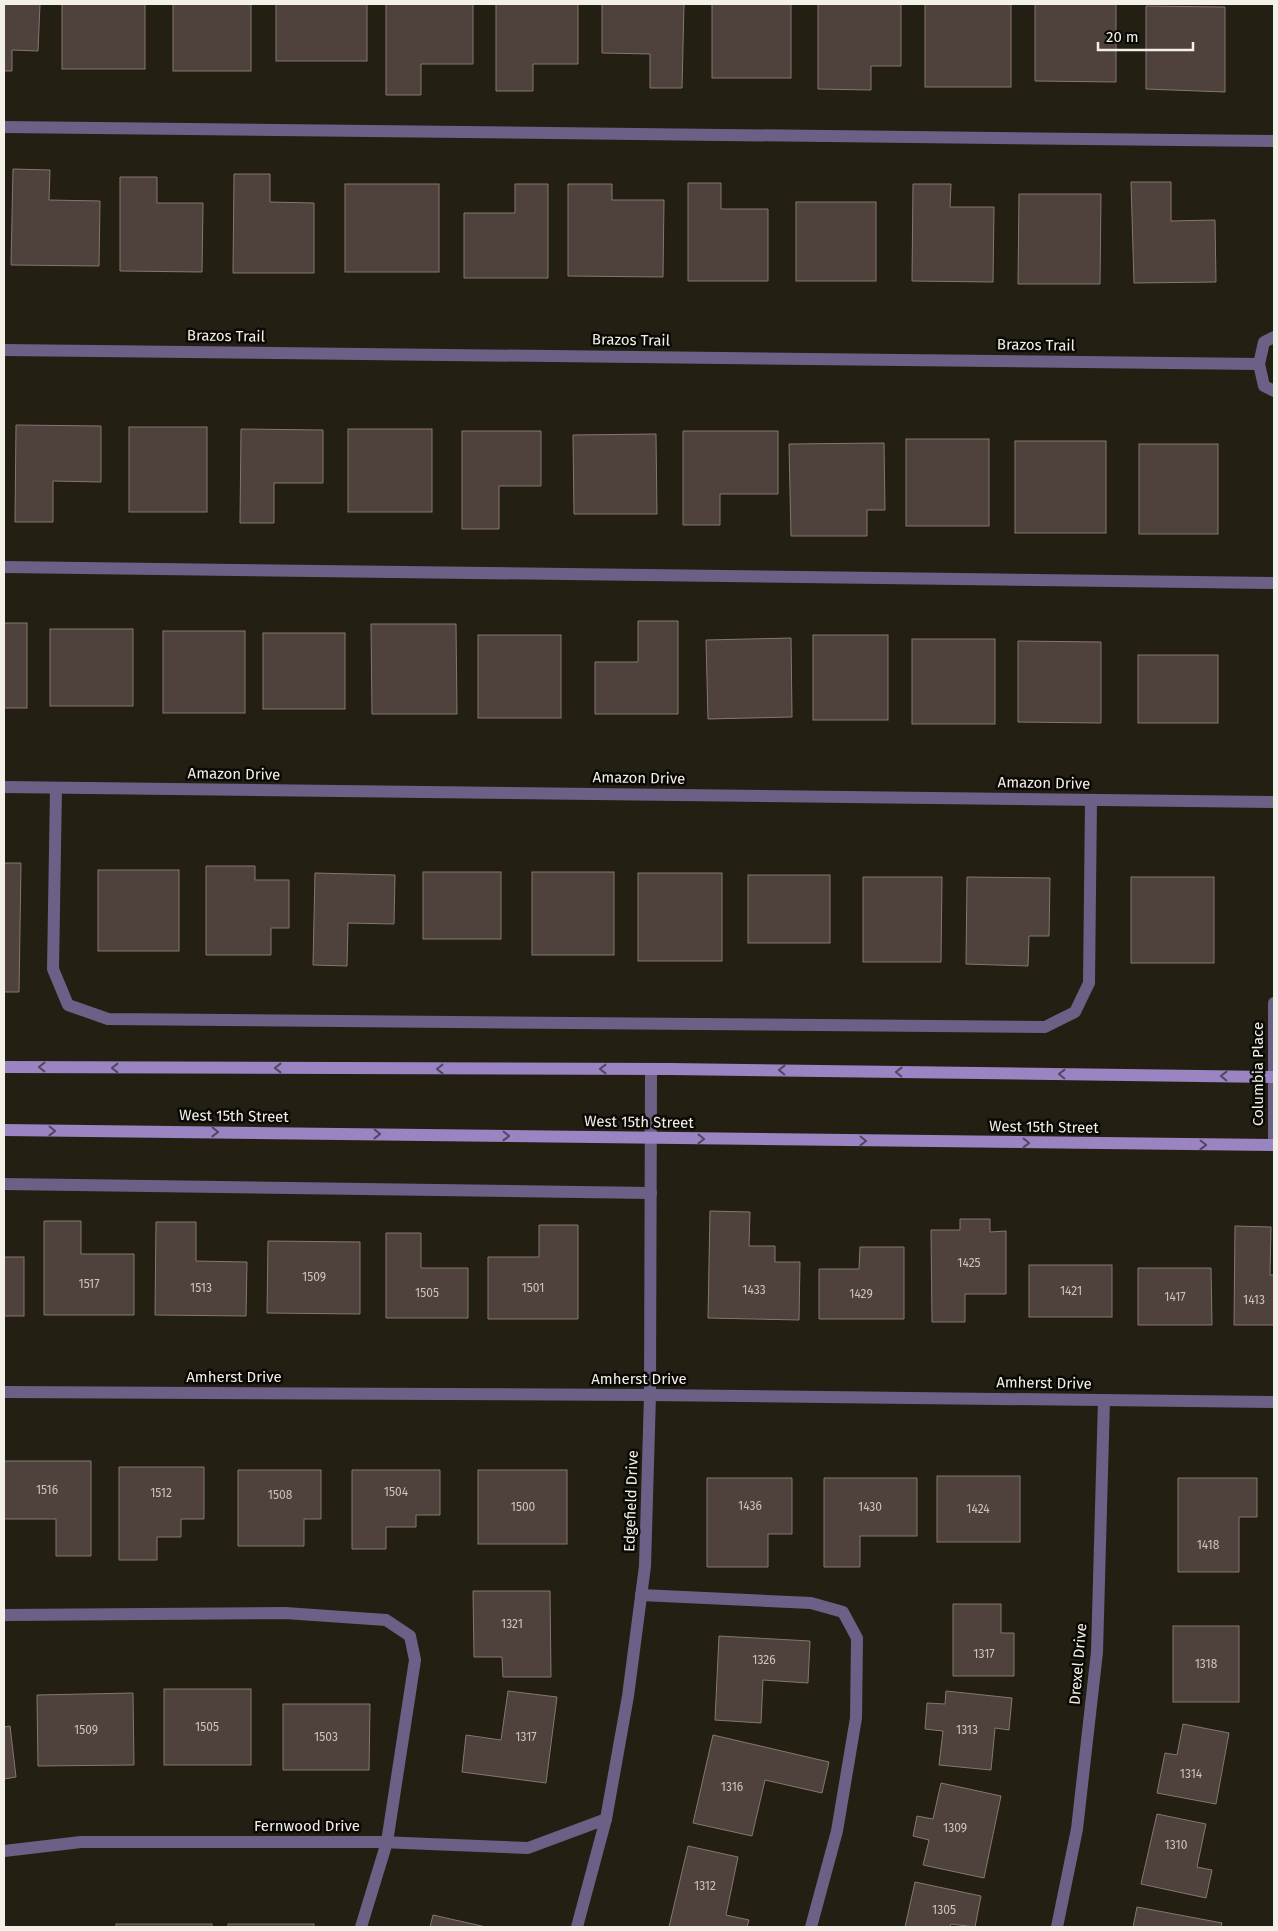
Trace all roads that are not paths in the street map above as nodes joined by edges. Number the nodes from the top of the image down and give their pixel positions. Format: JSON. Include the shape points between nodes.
{"nodes":[{"id":1,"x":4,"y":127,"type":"edge"},
{"id":2,"x":1274,"y":141,"type":"edge"},
{"id":3,"x":1274,"y":337,"type":"edge"},
{"id":4,"x":4,"y":350,"type":"edge"},
{"id":5,"x":1259,"y":364,"type":"junction"},
{"id":6,"x":1274,"y":391,"type":"edge"},
{"id":7,"x":4,"y":567,"type":"edge"},
{"id":8,"x":1274,"y":583,"type":"edge"},
{"id":9,"x":4,"y":787,"type":"edge"},
{"id":10,"x":56,"y":788,"type":"junction"},
{"id":11,"x":1091,"y":800,"type":"junction"},
{"id":12,"x":1274,"y":802,"type":"edge"},
{"id":13,"x":1274,"y":1003,"type":"edge"},
{"id":14,"x":4,"y":1066,"type":"edge"},
{"id":15,"x":652,"y":1069,"type":"junction"},
{"id":16,"x":1274,"y":1077,"type":"edge"},
{"id":17,"x":4,"y":1130,"type":"edge"},
{"id":18,"x":652,"y":1138,"type":"junction"},
{"id":19,"x":1274,"y":1145,"type":"edge"},
{"id":20,"x":4,"y":1184,"type":"edge"},
{"id":21,"x":652,"y":1193,"type":"junction"},
{"id":22,"x":4,"y":1392,"type":"edge"},
{"id":23,"x":650,"y":1395,"type":"junction"},
{"id":24,"x":1104,"y":1400,"type":"junction"},
{"id":25,"x":1274,"y":1402,"type":"edge"},
{"id":26,"x":641,"y":1596,"type":"junction"},
{"id":27,"x":4,"y":1615,"type":"edge"},
{"id":28,"x":606,"y":1819,"type":"junction"},
{"id":29,"x":388,"y":1842,"type":"junction"},
{"id":30,"x":4,"y":1851,"type":"edge"},
{"id":31,"x":361,"y":1927,"type":"edge"},
{"id":32,"x":577,"y":1927,"type":"edge"},
{"id":33,"x":811,"y":1927,"type":"edge"},
{"id":34,"x":1057,"y":1927,"type":"edge"}],
"edges":[{"from":1,"to":2,"type":"street"},
{"from":3,"to":5,"type":"street","via":[[1264,342]]},
{"from":4,"to":5,"type":"street","name":"Brazos Trail"},
{"from":5,"to":6,"type":"street","via":[[1264,386]]},
{"from":7,"to":8,"type":"street"},
{"from":9,"to":10,"type":"street","name":"Amazon Drive"},
{"from":10,"to":11,"type":"street","name":"Amazon Drive"},
{"from":10,"to":11,"type":"street","via":[[53,969],[68,1005],[108,1020],[1045,1027],[1075,1012],[1089,983]]},
{"from":11,"to":12,"type":"street","name":"Amazon Drive"},
{"from":13,"to":16,"type":"street","name":"Columbia Place"},
{"from":15,"to":14,"type":"main road","one_way":true},
{"from":16,"to":15,"type":"main road","one_way":true},
{"from":15,"to":18,"type":"street","name":"Edgefield Drive"},
{"from":16,"to":19,"type":"street","name":"Columbia Place"},
{"from":17,"to":18,"type":"main road","name":"West 15th Street","one_way":true},
{"from":18,"to":19,"type":"main road","name":"West 15th Street","one_way":true},
{"from":18,"to":21,"type":"street","name":"Edgefield Drive"},
{"from":20,"to":21,"type":"street"},
{"from":21,"to":23,"type":"street","name":"Edgefield Drive"},
{"from":22,"to":23,"type":"street","name":"Amherst Drive"},
{"from":23,"to":24,"type":"street","name":"Amherst Drive"},
{"from":23,"to":26,"type":"street","name":"Edgefield Drive","via":[[645,1566]]},
{"from":24,"to":25,"type":"street","name":"Amherst Drive"},
{"from":24,"to":34,"type":"street","name":"Drexel Drive","via":[[1097,1652],[1077,1829]]},
{"from":26,"to":28,"type":"street","name":"Edgefield Drive","via":[[628,1696]]},
{"from":26,"to":33,"type":"street","via":[[811,1603],[843,1612],[857,1638],[856,1718],[837,1831]]},
{"from":27,"to":29,"type":"street","via":[[285,1613],[386,1620],[410,1636],[415,1660]]},
{"from":28,"to":29,"type":"street","name":"Fernwood Drive","via":[[528,1848]]},
{"from":28,"to":32,"type":"street","name":"Edgefield Drive"},
{"from":29,"to":30,"type":"street","name":"Fernwood Drive","via":[[82,1842]]},
{"from":29,"to":31,"type":"street"}]}
